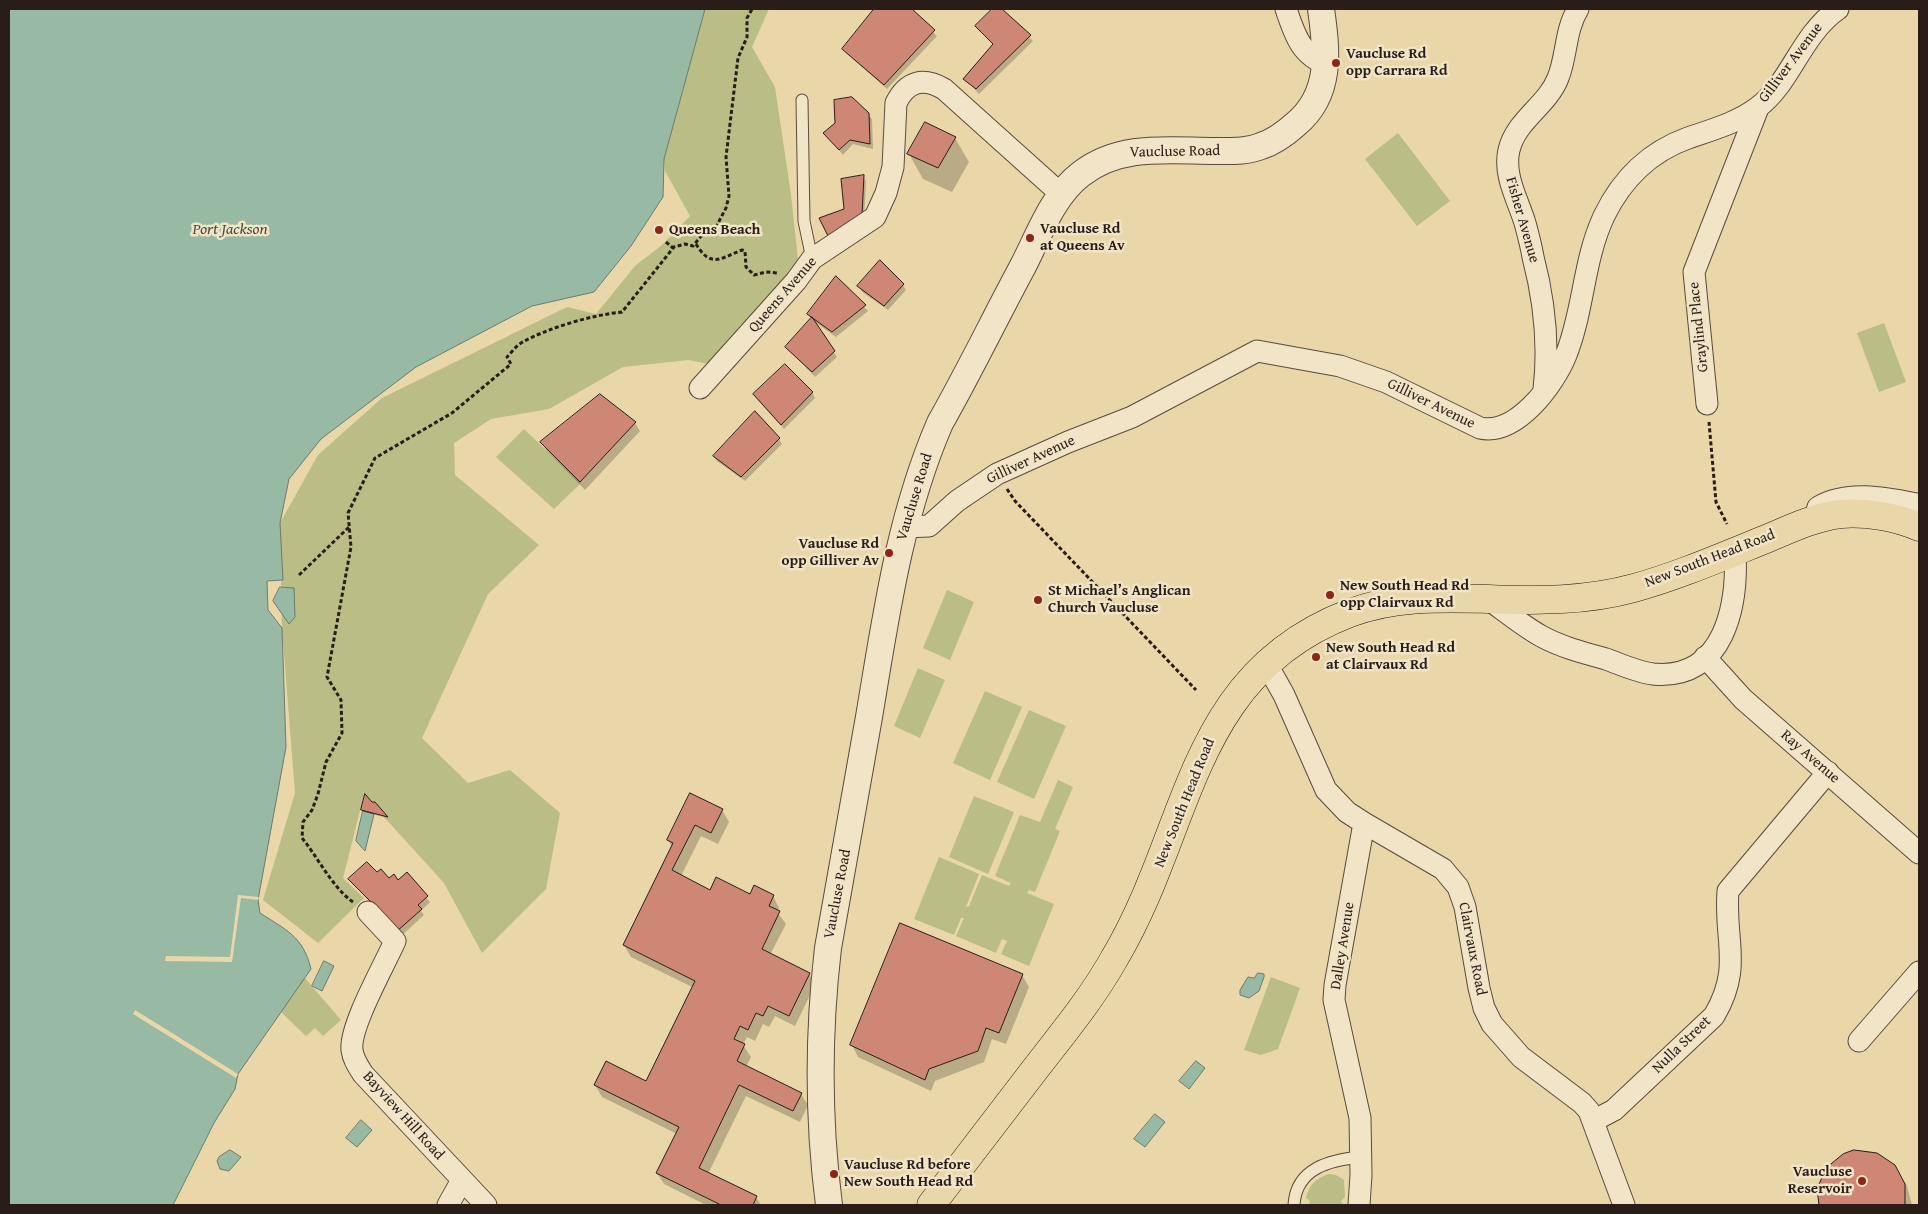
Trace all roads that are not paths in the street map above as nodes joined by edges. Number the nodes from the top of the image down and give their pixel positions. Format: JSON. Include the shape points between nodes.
{"nodes":[{"id":1,"x":1286,"y":9,"type":"edge"},
{"id":2,"x":1321,"y":9,"type":"edge"},
{"id":3,"x":1578,"y":9,"type":"edge"},
{"id":4,"x":1838,"y":9,"type":"edge"},
{"id":5,"x":1327,"y":64,"type":"junction"},
{"id":6,"x":802,"y":100,"type":"dead end"},
{"id":7,"x":1758,"y":108,"type":"junction"},
{"id":8,"x":1062,"y":195,"type":"junction"},
{"id":9,"x":812,"y":258,"type":"junction"},
{"id":10,"x":700,"y":388,"type":"dead end"},
{"id":11,"x":1544,"y":389,"type":"junction"},
{"id":12,"x":1707,"y":404,"type":"road end"},
{"id":13,"x":1919,"y":507,"type":"edge"},
{"id":14,"x":904,"y":527,"type":"junction"},
{"id":15,"x":1792,"y":527,"type":"junction"},
{"id":16,"x":1919,"y":527,"type":"edge"},
{"id":17,"x":1734,"y":551,"type":"junction"},
{"id":18,"x":1488,"y":599,"type":"junction"},
{"id":19,"x":1705,"y":657,"type":"junction"},
{"id":20,"x":1266,"y":663,"type":"junction"},
{"id":21,"x":1828,"y":772,"type":"junction"},
{"id":22,"x":1364,"y":823,"type":"junction"},
{"id":23,"x":1919,"y":853,"type":"edge"},
{"id":24,"x":368,"y":912,"type":"road end"},
{"id":25,"x":1919,"y":972,"type":"edge"},
{"id":26,"x":1859,"y":1041,"type":"dead end"},
{"id":27,"x":1593,"y":1121,"type":"junction"},
{"id":28,"x":1361,"y":1157,"type":"junction"},
{"id":29,"x":462,"y":1180,"type":"junction"},
{"id":30,"x":448,"y":1205,"type":"edge"},
{"id":31,"x":486,"y":1205,"type":"edge"},
{"id":32,"x":829,"y":1205,"type":"edge"},
{"id":33,"x":931,"y":1205,"type":"edge"},
{"id":34,"x":1294,"y":1205,"type":"edge"},
{"id":35,"x":1359,"y":1205,"type":"edge"},
{"id":36,"x":1624,"y":1205,"type":"edge"}],
"edges":[{"from":1,"to":5,"type":"street","via":[[1298,43],[1317,61]]},
{"from":2,"to":5,"type":"street","name":"Vaucluse Road"},
{"from":3,"to":11,"type":"street","name":"Fisher Avenue","via":[[1552,90],[1521,126],[1509,150],[1510,179],[1525,224],[1541,300],[1546,349]]},
{"from":4,"to":7,"type":"street","name":"Gilliver Avenue","via":[[1812,32],[1781,82]]},
{"from":5,"to":8,"type":"street","name":"Vaucluse Road","via":[[1317,101],[1309,112],[1267,144],[1237,151],[1117,154],[1082,174]]},
{"from":6,"to":9,"type":"lane","via":[[804,221]]},
{"from":7,"to":11,"type":"street","name":"Gilliver Avenue","via":[[1671,145],[1638,167],[1625,182],[1596,235],[1565,357]]},
{"from":7,"to":12,"type":"street","name":"Graylind Place","via":[[1694,272]]},
{"from":8,"to":9,"type":"street","name":"Queens Avenue","via":[[944,89],[933,83],[915,83],[900,95],[896,103],[893,167],[875,217]]},
{"from":8,"to":14,"type":"street","name":"Vaucluse Road","via":[[940,423],[914,490]]},
{"from":9,"to":10,"type":"street","name":"Queens Avenue","via":[[796,281]]},
{"from":11,"to":14,"type":"street","name":"Gilliver Avenue","via":[[1521,416],[1500,429],[1490,430],[1458,418],[1386,382],[1340,366],[1257,351],[1132,416],[997,474],[957,501],[929,526]]},
{"from":13,"to":15,"type":"street","name":"New South Head Road","via":[[1876,500],[1846,500],[1825,506]]},
{"from":14,"to":32,"type":"street","name":"Vaucluse Road","via":[[894,568],[824,976],[820,1115]]},
{"from":15,"to":16,"type":"main road","name":"New South Head Road","via":[[1826,517],[1857,514],[1890,517]]},
{"from":15,"to":17,"type":"main road","name":"New South Head Road"},
{"from":17,"to":18,"type":"main road","name":"New South Head Road","via":[[1691,570],[1630,589],[1567,599]]},
{"from":17,"to":19,"type":"street","via":[[1736,582],[1733,607],[1722,636]]},
{"from":18,"to":19,"type":"street","via":[[1541,636],[1571,649],[1653,674],[1682,670]]},
{"from":18,"to":20,"type":"main road","name":"New South Head Road","via":[[1428,598],[1380,604],[1326,623],[1290,643]]},
{"from":19,"to":21,"type":"street","name":"Ray Avenue","via":[[1743,699]]},
{"from":20,"to":22,"type":"street","name":"Clairvaux Road","via":[[1284,695],[1326,790],[1347,812]]},
{"from":20,"to":33,"type":"main road","name":"New South Head Road","via":[[1228,707],[1207,745],[1155,878],[1114,960],[1076,1016]]},
{"from":21,"to":23,"type":"street","name":"Ray Avenue"},
{"from":21,"to":27,"type":"street","name":"Nulla Street","via":[[1728,892],[1730,980],[1714,1016],[1614,1110]]},
{"from":22,"to":27,"type":"street","name":"Clairvaux Road","via":[[1443,869],[1458,886],[1465,907],[1480,995],[1492,1024],[1521,1057],[1582,1103]]},
{"from":22,"to":28,"type":"street","name":"Dalley Avenue","via":[[1334,1000],[1360,1118]]},
{"from":24,"to":29,"type":"street","name":"Bayview Hill Road","via":[[396,941],[354,1031],[351,1048],[354,1060]]},
{"from":25,"to":26,"type":"street"},
{"from":27,"to":36,"type":"street","name":"Clairvaux Road"},
{"from":28,"to":34,"type":"lane","via":[[1337,1159],[1310,1172],[1297,1189]]},
{"from":28,"to":35,"type":"street","name":"Dalley Avenue"},
{"from":29,"to":30,"type":"street"},
{"from":29,"to":31,"type":"street","name":"Bayview Hill Road"}]}
